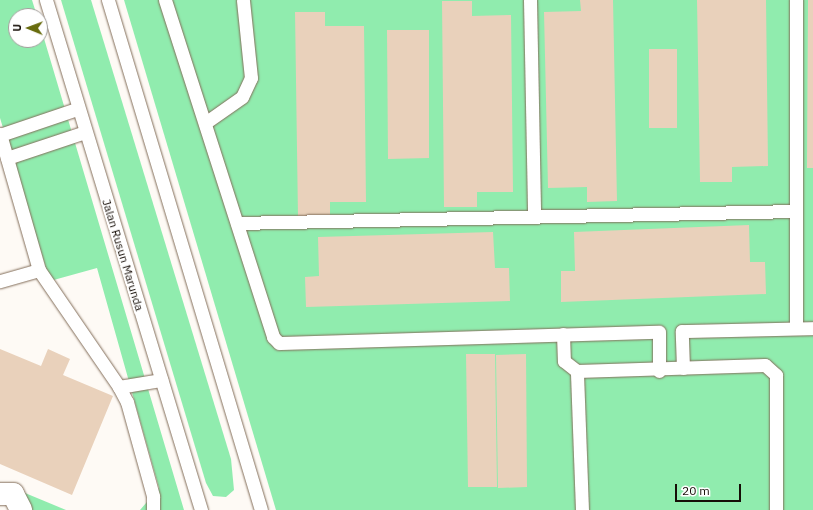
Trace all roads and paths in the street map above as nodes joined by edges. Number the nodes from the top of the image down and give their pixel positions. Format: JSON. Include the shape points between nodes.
{"nodes":[{"id":1,"x":46,"y":0,"type":"edge"},
{"id":2,"x":108,"y":0,"type":"edge"},
{"id":3,"x":165,"y":0,"type":"edge"},
{"id":4,"x":243,"y":0,"type":"edge"},
{"id":5,"x":530,"y":0,"type":"edge"},
{"id":6,"x":796,"y":0,"type":"edge"},
{"id":7,"x":77,"y":109,"type":"junction"},
{"id":8,"x":205,"y":123,"type":"junction"},
{"id":9,"x":85,"y":132,"type":"junction"},
{"id":10,"x":1,"y":140,"type":"edge"},
{"id":11,"x":7,"y":158,"type":"junction"},
{"id":12,"x":796,"y":211,"type":"junction"},
{"id":13,"x":534,"y":217,"type":"junction"},
{"id":14,"x":237,"y":223,"type":"junction"},
{"id":15,"x":39,"y":270,"type":"junction"},
{"id":16,"x":0,"y":281,"type":"edge"},
{"id":17,"x":796,"y":328,"type":"junction"},
{"id":18,"x":813,"y":328,"type":"edge"},
{"id":19,"x":682,"y":331,"type":"junction"},
{"id":20,"x":659,"y":332,"type":"junction"},
{"id":21,"x":563,"y":334,"type":"junction"},
{"id":22,"x":683,"y":368,"type":"junction"},
{"id":23,"x":577,"y":371,"type":"junction"},
{"id":24,"x":659,"y":371,"type":"junction"},
{"id":25,"x":161,"y":380,"type":"junction"},
{"id":26,"x":119,"y":387,"type":"junction"},
{"id":27,"x":0,"y":494,"type":"edge"},
{"id":28,"x":21,"y":510,"type":"edge"},
{"id":29,"x":153,"y":510,"type":"edge"},
{"id":30,"x":201,"y":510,"type":"edge"},
{"id":31,"x":261,"y":510,"type":"edge"},
{"id":32,"x":582,"y":510,"type":"edge"},
{"id":33,"x":776,"y":510,"type":"edge"}],
"edges":[{"from":1,"to":7,"type":"lane","name":"Jalan Rusun Marunda"},
{"from":2,"to":31,"type":"lane"},
{"from":3,"to":8,"type":"lane"},
{"from":4,"to":8,"type":"lane","via":[[251,78],[242,97]]},
{"from":5,"to":13,"type":"lane"},
{"from":6,"to":12,"type":"lane"},
{"from":7,"to":9,"type":"lane","name":"Jalan Rusun Marunda"},
{"from":7,"to":10,"type":"lane"},
{"from":8,"to":14,"type":"lane"},
{"from":9,"to":11,"type":"lane"},
{"from":9,"to":25,"type":"lane","name":"Jalan Rusun Marunda"},
{"from":10,"to":11,"type":"lane"},
{"from":11,"to":15,"type":"lane"},
{"from":12,"to":13,"type":"lane"},
{"from":12,"to":17,"type":"lane"},
{"from":13,"to":14,"type":"lane"},
{"from":14,"to":21,"type":"lane","via":[[273,337],[279,343]]},
{"from":15,"to":16,"type":"lane"},
{"from":15,"to":26,"type":"lane"},
{"from":17,"to":18,"type":"lane"},
{"from":17,"to":19,"type":"lane"},
{"from":19,"to":20,"type":"lane"},
{"from":19,"to":22,"type":"lane"},
{"from":20,"to":21,"type":"lane"},
{"from":20,"to":24,"type":"lane"},
{"from":21,"to":23,"type":"lane","via":[[564,361]]},
{"from":22,"to":24,"type":"lane"},
{"from":22,"to":33,"type":"lane","via":[[765,365],[772,368],[776,375]]},
{"from":23,"to":24,"type":"lane"},
{"from":23,"to":32,"type":"lane"},
{"from":25,"to":26,"type":"lane"},
{"from":25,"to":30,"type":"lane","name":"Jalan Rusun Marunda"},
{"from":26,"to":29,"type":"lane","via":[[127,402],[153,496]]},
{"from":27,"to":28,"type":"street","via":[[13,494]]}]}
